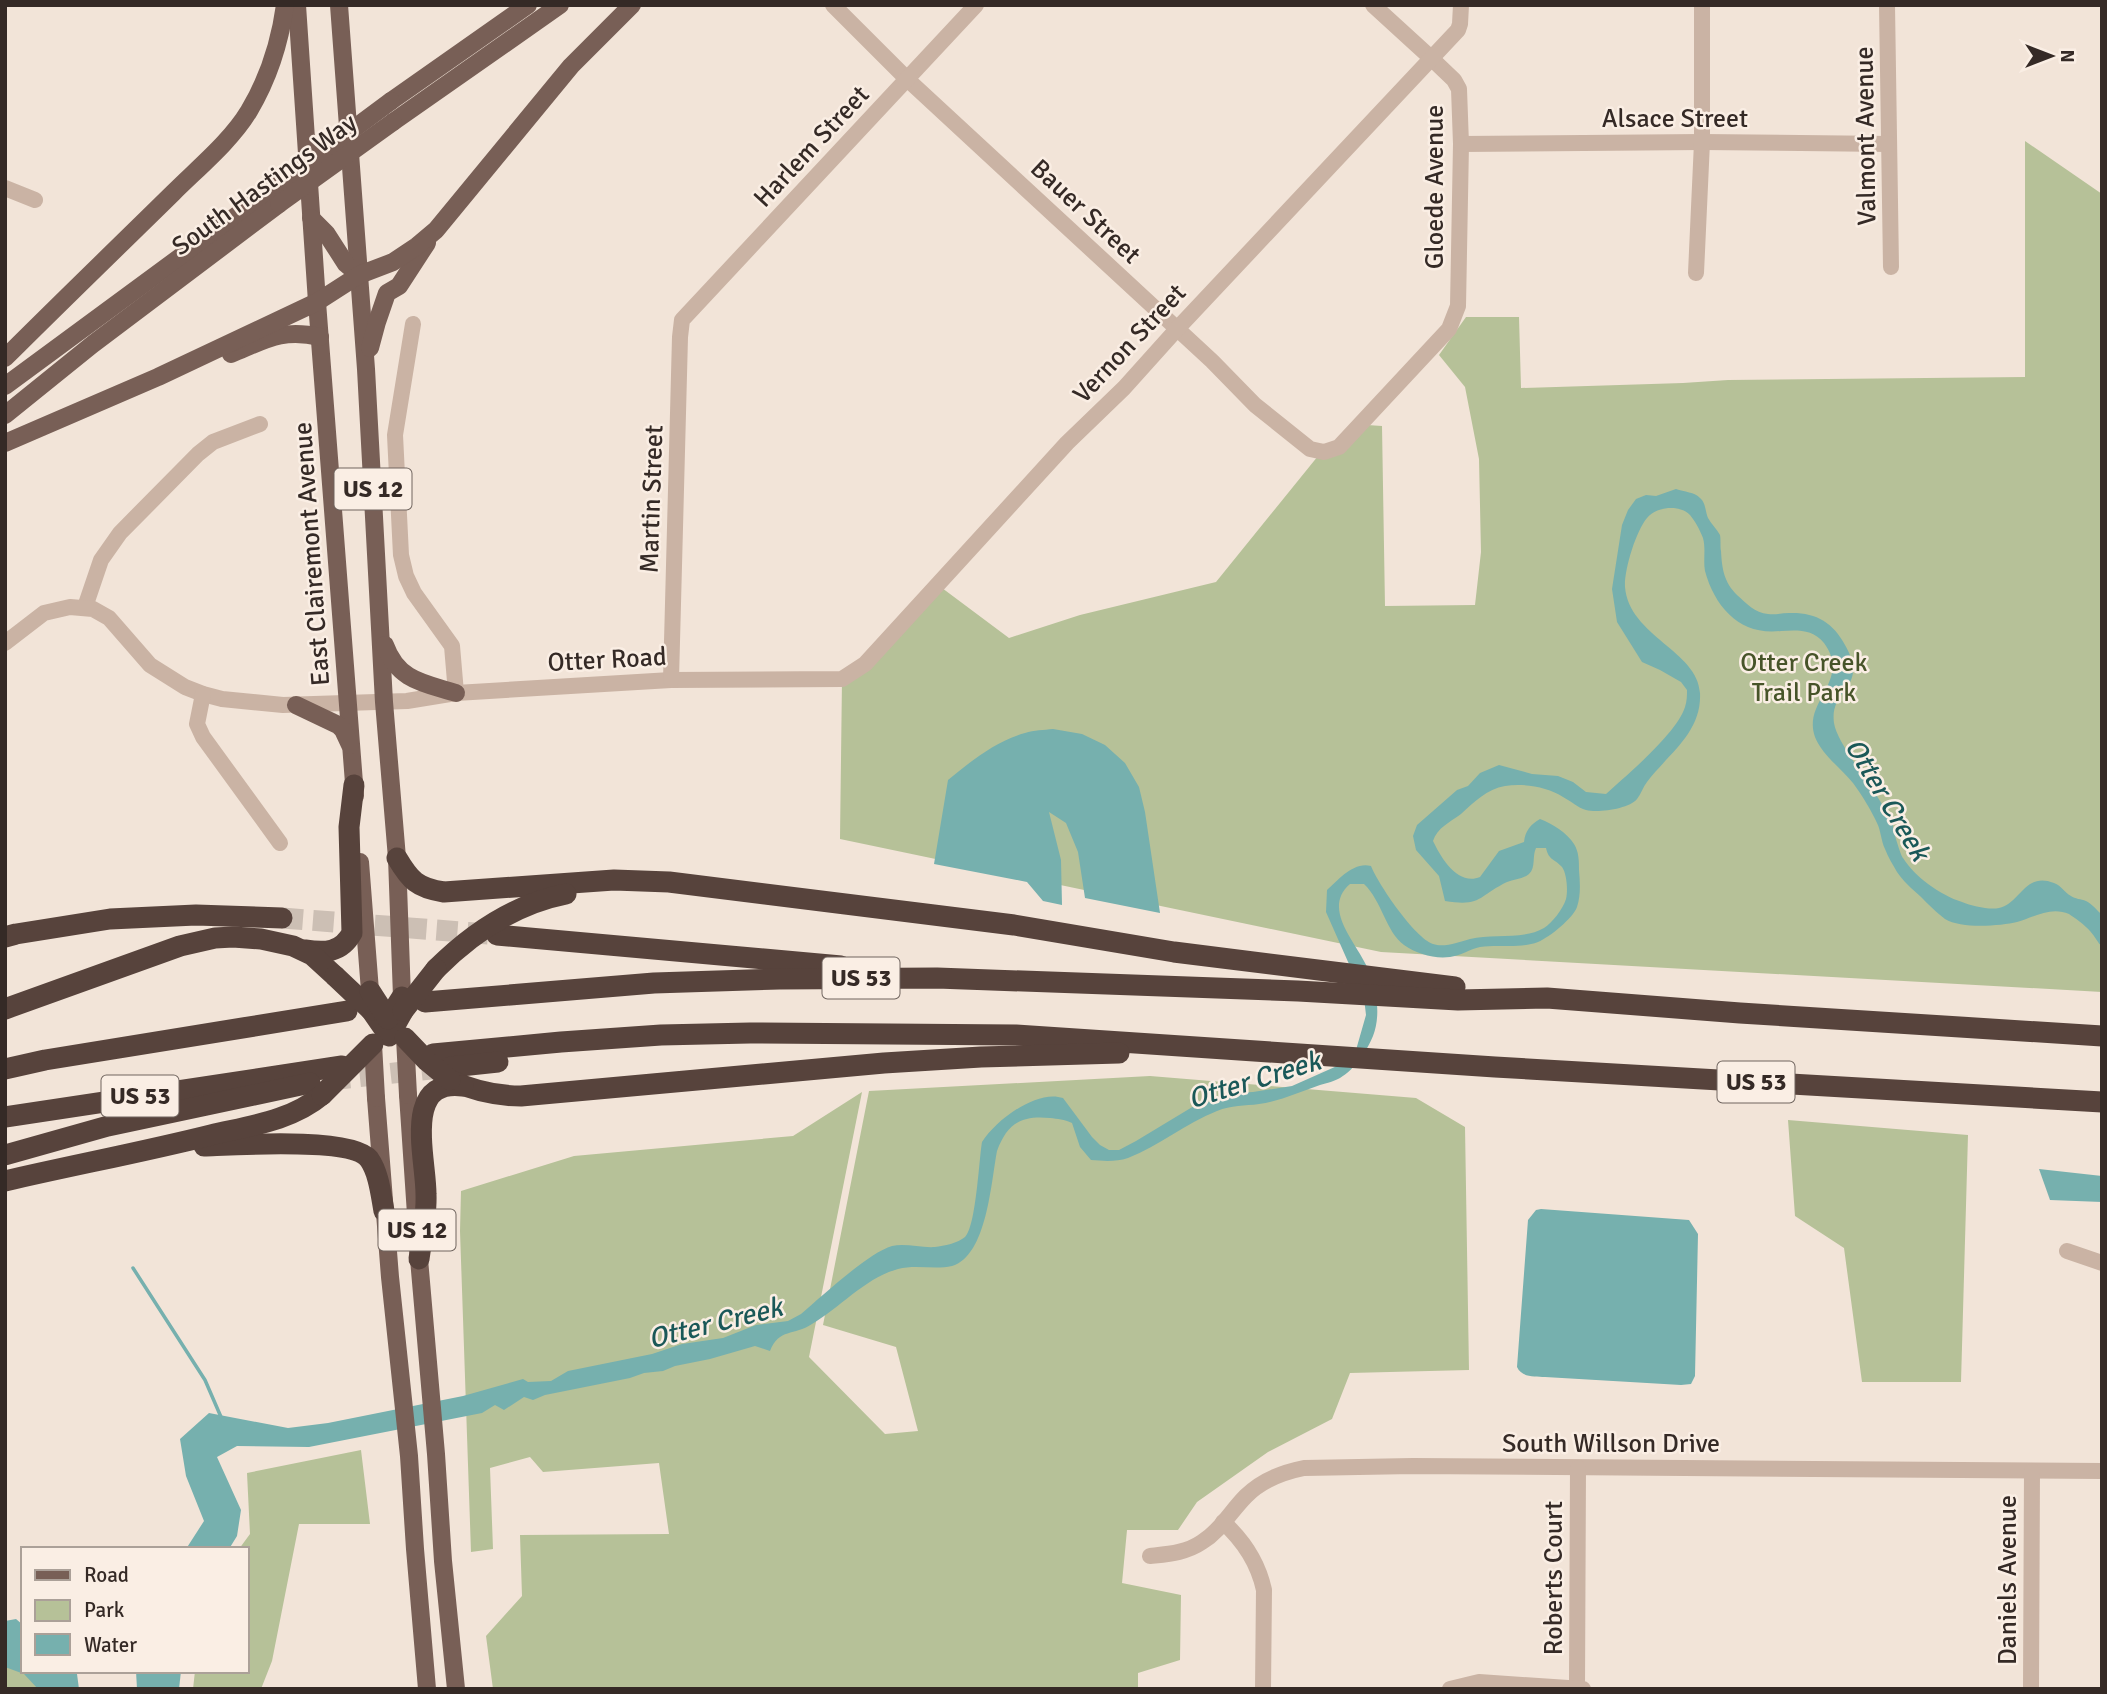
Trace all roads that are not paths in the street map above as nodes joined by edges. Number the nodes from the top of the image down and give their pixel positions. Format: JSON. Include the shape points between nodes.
{"nodes":[{"id":1,"x":285,"y":5,"type":"edge"},
{"id":2,"x":297,"y":5,"type":"edge"},
{"id":3,"x":339,"y":5,"type":"edge"},
{"id":4,"x":528,"y":5,"type":"edge"},
{"id":5,"x":559,"y":5,"type":"edge"},
{"id":6,"x":632,"y":5,"type":"edge"},
{"id":7,"x":833,"y":5,"type":"edge"},
{"id":8,"x":976,"y":5,"type":"edge"},
{"id":9,"x":1373,"y":5,"type":"edge"},
{"id":10,"x":1461,"y":5,"type":"edge"},
{"id":11,"x":1702,"y":5,"type":"edge"},
{"id":12,"x":1887,"y":5,"type":"edge"},
{"id":13,"x":1432,"y":58,"type":"junction"},
{"id":14,"x":907,"y":79,"type":"junction"},
{"id":15,"x":1702,"y":142,"type":"junction"},
{"id":16,"x":1461,"y":144,"type":"junction"},
{"id":17,"x":1889,"y":144,"type":"junction"},
{"id":18,"x":5,"y":188,"type":"edge"},
{"id":19,"x":35,"y":200,"type":"dead end"},
{"id":20,"x":311,"y":218,"type":"junction"},
{"id":21,"x":436,"y":230,"type":"junction"},
{"id":22,"x":1891,"y":267,"type":"dead end"},
{"id":23,"x":1696,"y":274,"type":"dead end"},
{"id":24,"x":359,"y":275,"type":"junction"},
{"id":25,"x":317,"y":302,"type":"junction"},
{"id":26,"x":682,"y":320,"type":"joint"},
{"id":27,"x":413,"y":324,"type":"dead end"},
{"id":28,"x":1177,"y":329,"type":"junction"},
{"id":29,"x":320,"y":337,"type":"junction"},
{"id":30,"x":5,"y":358,"type":"edge"},
{"id":31,"x":366,"y":369,"type":"junction"},
{"id":32,"x":158,"y":377,"type":"junction"},
{"id":33,"x":5,"y":386,"type":"edge"},
{"id":34,"x":5,"y":415,"type":"edge"},
{"id":35,"x":260,"y":424,"type":"dead end"},
{"id":36,"x":5,"y":443,"type":"edge"},
{"id":37,"x":1310,"y":449,"type":"joint"},
{"id":38,"x":85,"y":607,"type":"junction"},
{"id":39,"x":380,"y":633,"type":"junction"},
{"id":40,"x":5,"y":643,"type":"edge"},
{"id":41,"x":865,"y":664,"type":"joint"},
{"id":42,"x":670,"y":680,"type":"junction"},
{"id":43,"x":456,"y":693,"type":"junction"},
{"id":44,"x":203,"y":694,"type":"junction"},
{"id":45,"x":384,"y":702,"type":"junction"},
{"id":46,"x":349,"y":704,"type":"junction"},
{"id":47,"x":296,"y":705,"type":"junction"},
{"id":48,"x":351,"y":747,"type":"junction"},
{"id":49,"x":354,"y":785,"type":"junction"},
{"id":50,"x":279,"y":843,"type":"dead end"},
{"id":51,"x":397,"y":858,"type":"junction"},
{"id":52,"x":705,"y":887,"type":"junction"},
{"id":53,"x":282,"y":918,"type":"tunnel mouth"},
{"id":54,"x":497,"y":935,"type":"tunnel mouth"},
{"id":55,"x":5,"y":937,"type":"edge"},
{"id":56,"x":301,"y":949,"type":"junction"},
{"id":57,"x":937,"y":978,"type":"junction"},
{"id":58,"x":1461,"y":994,"type":"junction"},
{"id":59,"x":425,"y":1002,"type":"dead end"},
{"id":60,"x":5,"y":1009,"type":"edge"},
{"id":61,"x":347,"y":1011,"type":"dead end"},
{"id":62,"x":387,"y":1024,"type":"junction"},
{"id":63,"x":750,"y":1033,"type":"junction"},
{"id":64,"x":2102,"y":1036,"type":"edge"},
{"id":65,"x":1255,"y":1051,"type":"junction"},
{"id":66,"x":433,"y":1054,"type":"tunnel mouth"},
{"id":67,"x":407,"y":1061,"type":"joint"},
{"id":68,"x":5,"y":1069,"type":"edge"},
{"id":69,"x":454,"y":1077,"type":"junction"},
{"id":70,"x":331,"y":1081,"type":"junction"},
{"id":71,"x":376,"y":1098,"type":"joint"},
{"id":72,"x":2102,"y":1102,"type":"edge"},
{"id":73,"x":5,"y":1117,"type":"edge"},
{"id":74,"x":160,"y":1148,"type":"junction"},
{"id":75,"x":5,"y":1155,"type":"edge"},
{"id":76,"x":5,"y":1181,"type":"edge"},
{"id":77,"x":384,"y":1211,"type":"junction"},
{"id":78,"x":2067,"y":1251,"type":"dead end"},
{"id":79,"x":419,"y":1259,"type":"junction"},
{"id":80,"x":2102,"y":1263,"type":"edge"},
{"id":81,"x":1578,"y":1468,"type":"junction"},
{"id":82,"x":2032,"y":1471,"type":"junction"},
{"id":83,"x":2102,"y":1471,"type":"edge"},
{"id":84,"x":1223,"y":1522,"type":"junction"},
{"id":85,"x":1150,"y":1556,"type":"dead end"},
{"id":86,"x":1577,"y":1688,"type":"edge"},
{"id":87,"x":427,"y":1689,"type":"edge"},
{"id":88,"x":456,"y":1689,"type":"edge"},
{"id":89,"x":1263,"y":1689,"type":"edge"},
{"id":90,"x":1450,"y":1689,"type":"edge"},
{"id":91,"x":1583,"y":1689,"type":"edge"},
{"id":92,"x":2031,"y":1689,"type":"edge"}],
"edges":[{"from":1,"to":30,"type":"main road","via":[[267,74],[240,122]]},
{"from":2,"to":20,"type":"main road","name":"East Clairemont Avenue","number":"US 12"},
{"from":3,"to":24,"type":"main road","name":"East Clairemont Avenue","number":"US 12"},
{"from":4,"to":33,"type":"main road","name":"South Hastings Way","bridge":true},
{"from":5,"to":34,"type":"main road","name":"South Hastings Way","bridge":true,"via":[[279,204]]},
{"from":6,"to":21,"type":"main road","via":[[571,66]]},
{"from":7,"to":14,"type":"street","name":"Bauer Street"},
{"from":8,"to":14,"type":"street","name":"Harlem Street"},
{"from":9,"to":13,"type":"street","name":"Gloede Avenue"},
{"from":10,"to":13,"type":"street","via":[[1458,30]]},
{"from":11,"to":15,"type":"street"},
{"from":12,"to":17,"type":"street","name":"Valmont Avenue"},
{"from":13,"to":16,"type":"street","name":"Gloede Avenue","via":[[1459,89]]},
{"from":13,"to":28,"type":"street","name":"Vernon Street"},
{"from":14,"to":26,"type":"street","name":"Harlem Street"},
{"from":14,"to":28,"type":"street","name":"Bauer Street"},
{"from":15,"to":16,"type":"street","name":"Alsace Street"},
{"from":15,"to":17,"type":"street","name":"Alsace Street"},
{"from":15,"to":23,"type":"street"},
{"from":16,"to":37,"type":"street","name":"Gloede Avenue","via":[[1458,306],[1448,329],[1339,447],[1324,452]]},
{"from":17,"to":22,"type":"street","name":"Valmont Avenue"},
{"from":18,"to":19,"type":"street"},
{"from":20,"to":24,"type":"main road"},
{"from":20,"to":25,"type":"main road","name":"East Clairemont Avenue","number":"US 12"},
{"from":21,"to":24,"type":"main road","via":[[393,262]]},
{"from":21,"to":31,"type":"main road","via":[[399,286],[387,293]]},
{"from":24,"to":25,"type":"main road"},
{"from":24,"to":31,"type":"main road","name":"East Clairemont Avenue","number":"US 12"},
{"from":25,"to":29,"type":"main road","name":"East Clairemont Avenue","number":"US 12"},
{"from":25,"to":32,"type":"main road"},
{"from":26,"to":42,"type":"street","name":"Martin Street"},
{"from":27,"to":43,"type":"street","via":[[395,435],[401,555],[414,593],[452,646]]},
{"from":28,"to":37,"type":"street","name":"Bauer Street","via":[[1255,405]]},
{"from":28,"to":41,"type":"street","name":"Vernon Street"},
{"from":29,"to":32,"type":"main road","via":[[286,333]]},
{"from":29,"to":46,"type":"main road","name":"East Clairemont Avenue","number":"US 12"},
{"from":31,"to":39,"type":"main road","name":"East Clairemont Avenue","number":"US 12"},
{"from":32,"to":36,"type":"main road"},
{"from":35,"to":38,"type":"street","via":[[206,448],[120,533],[101,561]]},
{"from":38,"to":40,"type":"street","via":[[44,613]]},
{"from":38,"to":44,"type":"street","name":"Otter Road","via":[[108,618],[159,672]]},
{"from":39,"to":43,"type":"main road","via":[[400,671]]},
{"from":39,"to":45,"type":"main road","name":"East Clairemont Avenue","number":"US 12"},
{"from":41,"to":42,"type":"street","name":"Otter Road","via":[[842,678]]},
{"from":42,"to":43,"type":"street","name":"Otter Road"},
{"from":43,"to":45,"type":"street","name":"Otter Road"},
{"from":44,"to":47,"type":"street","name":"Otter Road"},
{"from":44,"to":50,"type":"street","via":[[197,724],[203,737]]},
{"from":45,"to":46,"type":"street","name":"Otter Road"},
{"from":45,"to":51,"type":"main road","name":"East Clairemont Avenue","number":"US 12"},
{"from":46,"to":47,"type":"street","name":"Otter Road"},
{"from":46,"to":48,"type":"main road","name":"East Clairemont Avenue","number":"US 12"},
{"from":47,"to":48,"type":"main road","via":[[338,725]]},
{"from":48,"to":49,"type":"main road","name":"East Clairemont Avenue","number":"US 12"},
{"from":49,"to":56,"type":"highway","via":[[349,827],[352,933],[335,951]]},
{"from":49,"to":62,"type":"main road","name":"East Clairemont Avenue","number":"US 12","via":[[368,970]]},
{"from":51,"to":52,"type":"highway","via":[[418,885],[444,892],[614,880]]},
{"from":51,"to":62,"type":"main road","name":"East Clairemont Avenue","number":"US 12","via":[[400,964]]},
{"from":52,"to":58,"type":"highway","via":[[1014,925]]},
{"from":52,"to":62,"type":"highway","bridge":true,"via":[[564,894],[506,914],[463,943]]},
{"from":53,"to":55,"type":"highway","via":[[110,919]]},
{"from":54,"to":57,"type":"highway"},
{"from":56,"to":60,"type":"highway","via":[[246,938],[195,942]]},
{"from":56,"to":62,"type":"highway","bridge":true},
{"from":57,"to":58,"type":"highway","number":"US 53"},
{"from":57,"to":59,"type":"highway","number":"US 53","via":[[654,983]]},
{"from":58,"to":64,"type":"highway"},
{"from":61,"to":68,"type":"highway","number":"US 53"},
{"from":62,"to":67,"type":"highway"},
{"from":62,"to":69,"type":"highway","bridge":true,"via":[[427,1061]]},
{"from":62,"to":70,"type":"highway","bridge":true},
{"from":62,"to":71,"type":"main road","name":"East Clairemont Avenue","number":"US 12","bridge":true},
{"from":63,"to":65,"type":"highway","number":"US 53","via":[[1016,1035]]},
{"from":63,"to":66,"type":"highway","number":"US 53","via":[[661,1035]]},
{"from":63,"to":69,"type":"highway","via":[[610,1046]]},
{"from":65,"to":69,"type":"highway","via":[[981,1057],[521,1096],[491,1093]]},
{"from":65,"to":72,"type":"highway","number":"US 53"},
{"from":67,"to":79,"type":"main road","name":"US 12","number":"US 12","bridge":true},
{"from":69,"to":79,"type":"highway","via":[[428,1097],[422,1112],[426,1193]]},
{"from":70,"to":73,"type":"highway","number":"US 53"},
{"from":70,"to":74,"type":"highway","via":[[311,1104],[287,1116]]},
{"from":70,"to":75,"type":"highway","via":[[108,1126]]},
{"from":71,"to":77,"type":"main road","name":"US 12","number":"US 12"},
{"from":74,"to":76,"type":"highway"},
{"from":74,"to":77,"type":"highway","via":[[270,1144],[353,1149],[374,1167]]},
{"from":77,"to":87,"type":"main road","name":"US 12","number":"US 12","via":[[410,1456]]},
{"from":78,"to":80,"type":"street"},
{"from":79,"to":88,"type":"main road","name":"US 12","number":"US 12"},
{"from":81,"to":82,"type":"street","name":"South Willson Drive"},
{"from":81,"to":84,"type":"street","name":"South Willson Drive","via":[[1304,1468],[1248,1493]]},
{"from":81,"to":86,"type":"street","name":"Roberts Court"},
{"from":82,"to":83,"type":"street","name":"South Willson Drive"},
{"from":82,"to":92,"type":"street","name":"Daniels Avenue"},
{"from":84,"to":85,"type":"street","name":"South Willson Drive","via":[[1211,1536],[1188,1549]]},
{"from":84,"to":89,"type":"street","via":[[1245,1545],[1261,1576]]},
{"from":86,"to":90,"type":"street","via":[[1479,1682]]},
{"from":86,"to":91,"type":"street"}]}
